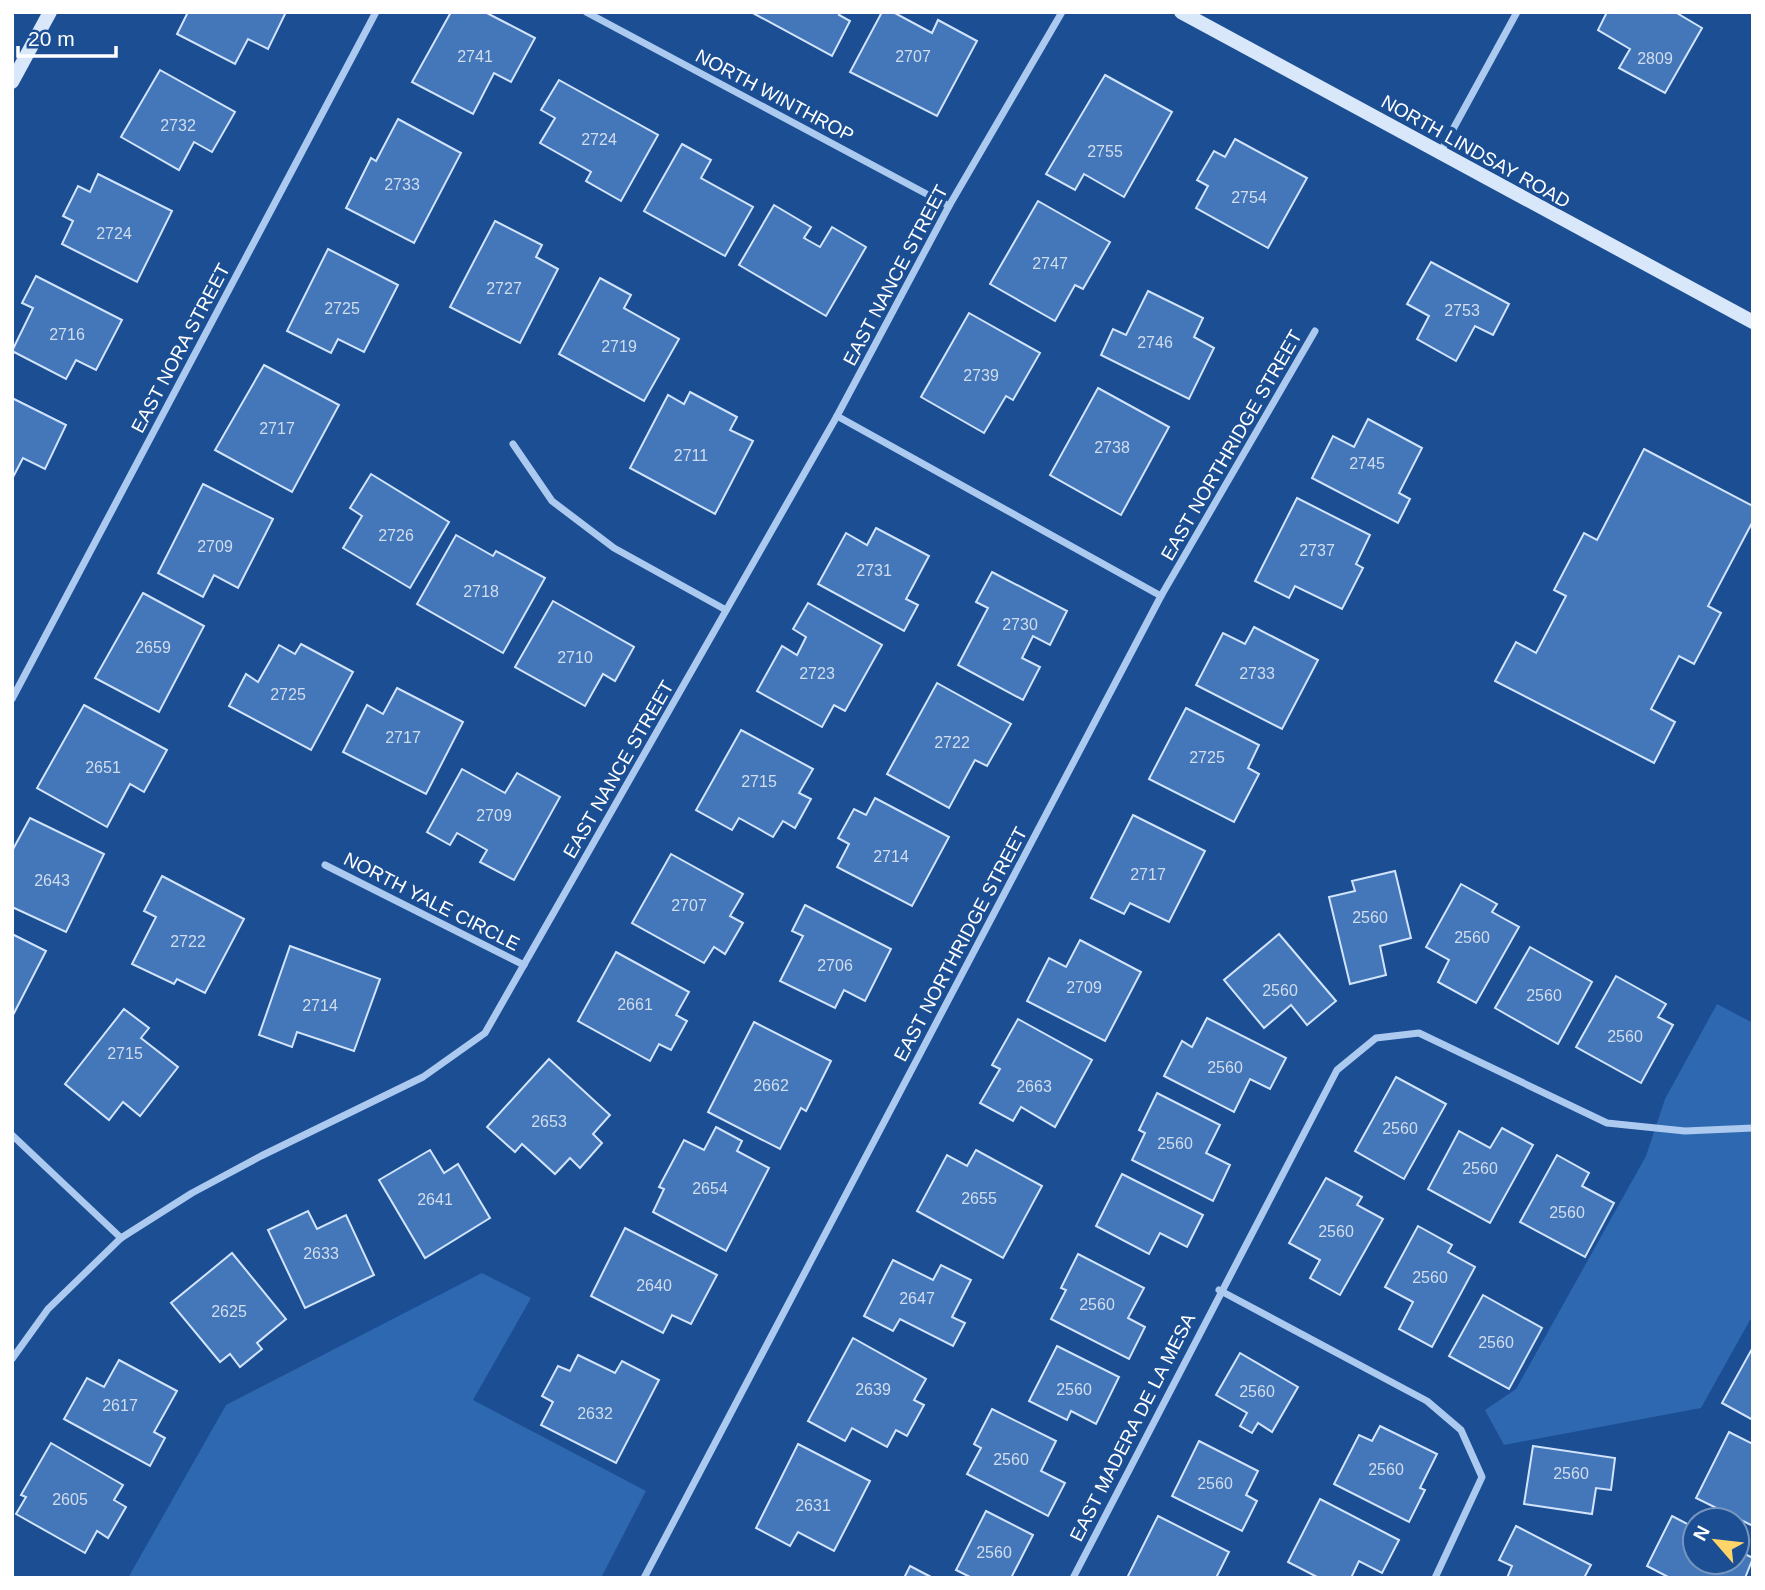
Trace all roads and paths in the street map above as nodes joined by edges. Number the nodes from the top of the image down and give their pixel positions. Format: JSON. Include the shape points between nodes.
{"nodes":[{"id":1,"x":50,"y":12,"type":"edge"},
{"id":2,"x":376,"y":12,"type":"edge"},
{"id":3,"x":586,"y":12,"type":"edge"},
{"id":4,"x":1062,"y":12,"type":"edge"},
{"id":5,"x":1181,"y":12,"type":"edge"},
{"id":6,"x":1517,"y":12,"type":"edge"},
{"id":7,"x":12,"y":82,"type":"edge"},
{"id":8,"x":1439,"y":154,"type":"junction"},
{"id":9,"x":949,"y":206,"type":"junction"},
{"id":10,"x":1753,"y":322,"type":"edge"},
{"id":11,"x":1315,"y":331,"type":"dead end"},
{"id":12,"x":837,"y":416,"type":"junction"},
{"id":13,"x":513,"y":444,"type":"dead end"},
{"id":14,"x":1161,"y":596,"type":"junction"},
{"id":15,"x":726,"y":610,"type":"junction"},
{"id":16,"x":12,"y":699,"type":"edge"},
{"id":17,"x":325,"y":865,"type":"dead end"},
{"id":18,"x":524,"y":965,"type":"junction"},
{"id":19,"x":1753,"y":1128,"type":"edge"},
{"id":20,"x":12,"y":1135,"type":"edge"},
{"id":21,"x":121,"y":1238,"type":"junction"},
{"id":22,"x":1219,"y":1290,"type":"junction"},
{"id":23,"x":12,"y":1359,"type":"edge"},
{"id":24,"x":643,"y":1578,"type":"edge"},
{"id":25,"x":1073,"y":1578,"type":"edge"},
{"id":26,"x":1435,"y":1578,"type":"edge"}],
"edges":[{"from":1,"to":7,"type":"main road"},
{"from":2,"to":16,"type":"street","name":"EAST NORA STREET"},
{"from":3,"to":9,"type":"street","name":"NORTH WINTHROP"},
{"from":4,"to":9,"type":"street","name":"EAST NANCE STREET"},
{"from":5,"to":8,"type":"main road","name":"NORTH LINDSAY ROAD"},
{"from":6,"to":8,"type":"street"},
{"from":8,"to":10,"type":"main road","name":"NORTH LINDSAY ROAD"},
{"from":9,"to":12,"type":"street","name":"EAST NANCE STREET"},
{"from":11,"to":14,"type":"street","name":"EAST NORTHRIDGE STREET"},
{"from":12,"to":14,"type":"street"},
{"from":12,"to":15,"type":"street","name":"EAST NANCE STREET"},
{"from":13,"to":15,"type":"street","via":[[552,501],[614,548]]},
{"from":14,"to":24,"type":"street","name":"EAST NORTHRIDGE STREET"},
{"from":15,"to":18,"type":"street","name":"EAST NANCE STREET"},
{"from":17,"to":18,"type":"street","name":"NORTH YALE CIRCLE"},
{"from":18,"to":21,"type":"street","name":"EAST NANCE STREET","via":[[485,1032],[423,1077],[250,1162]]},
{"from":19,"to":22,"type":"street","name":"EAST MADERA DE LA MESA","via":[[1685,1131],[1607,1123],[1419,1033],[1376,1038],[1337,1070]]},
{"from":20,"to":21,"type":"street"},
{"from":21,"to":23,"type":"street","name":"EAST NANCE STREET","via":[[48,1309]]},
{"from":22,"to":25,"type":"street","name":"EAST MADERA DE LA MESA"},
{"from":22,"to":26,"type":"street","via":[[1427,1401],[1461,1430],[1482,1477]]}]}
